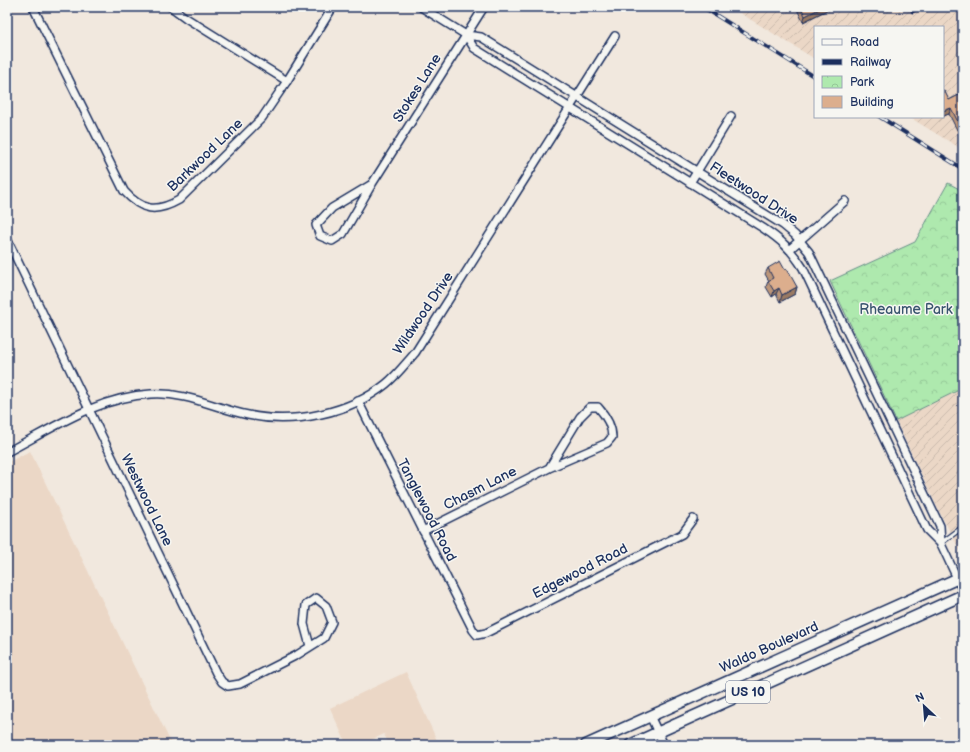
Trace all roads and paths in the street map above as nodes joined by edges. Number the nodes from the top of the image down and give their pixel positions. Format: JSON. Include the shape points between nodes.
{"nodes":[{"id":1,"x":32,"y":7,"type":"edge"},
{"id":2,"x":171,"y":7,"type":"edge"},
{"id":3,"x":333,"y":7,"type":"edge"},
{"id":4,"x":421,"y":7,"type":"edge"},
{"id":5,"x":484,"y":7,"type":"edge"},
{"id":6,"x":466,"y":35,"type":"junction"},
{"id":7,"x":615,"y":36,"type":"dead end"},
{"id":8,"x":287,"y":81,"type":"junction"},
{"id":9,"x":577,"y":96,"type":"junction"},
{"id":10,"x":570,"y":108,"type":"junction"},
{"id":11,"x":731,"y":116,"type":"dead end"},
{"id":12,"x":697,"y":172,"type":"junction"},
{"id":13,"x":690,"y":183,"type":"junction"},
{"id":14,"x":372,"y":184,"type":"junction"},
{"id":15,"x":845,"y":202,"type":"dead end"},
{"id":16,"x":7,"y":239,"type":"edge"},
{"id":17,"x":800,"y":240,"type":"junction"},
{"id":18,"x":790,"y":249,"type":"junction"},
{"id":19,"x":358,"y":401,"type":"junction"},
{"id":20,"x":89,"y":409,"type":"junction"},
{"id":21,"x":7,"y":452,"type":"edge"},
{"id":22,"x":549,"y":468,"type":"junction"},
{"id":23,"x":693,"y":519,"type":"dead end"},
{"id":24,"x":963,"y":527,"type":"edge"},
{"id":25,"x":423,"y":531,"type":"junction"},
{"id":26,"x":941,"y":544,"type":"junction"},
{"id":27,"x":960,"y":577,"type":"edge"},
{"id":28,"x":963,"y":590,"type":"edge"},
{"id":29,"x":963,"y":595,"type":"edge"},
{"id":30,"x":472,"y":630,"type":"joint"},
{"id":31,"x":310,"y":646,"type":"junction"},
{"id":32,"x":650,"y":716,"type":"junction"},
{"id":33,"x":658,"y":732,"type":"junction"},
{"id":34,"x":586,"y":745,"type":"edge"},
{"id":35,"x":630,"y":745,"type":"edge"},
{"id":36,"x":664,"y":745,"type":"edge"}],
"edges":[{"from":1,"to":8,"type":"street","name":"Barkwood Lane","via":[[124,191],[134,202],[144,206],[162,208],[179,200],[262,118]]},
{"from":2,"to":8,"type":"street"},
{"from":3,"to":8,"type":"street","name":"Barkwood Lane"},
{"from":4,"to":6,"type":"street","name":"Fleetwood Drive"},
{"from":5,"to":6,"type":"street","name":"Stokes Lane"},
{"from":6,"to":9,"type":"street","name":"Fleetwood Drive","via":[[481,37]]},
{"from":6,"to":10,"type":"street","name":"Fleetwood Drive","via":[[474,48]]},
{"from":6,"to":14,"type":"street","name":"Stokes Lane"},
{"from":7,"to":9,"type":"street","name":"Wildwood Drive"},
{"from":9,"to":10,"type":"street","name":"Wildwood Drive"},
{"from":9,"to":12,"type":"street","name":"Fleetwood Drive"},
{"from":10,"to":13,"type":"street","name":"Fleetwood Drive"},
{"from":10,"to":19,"type":"street","name":"Wildwood Drive","via":[[415,353],[386,384]]},
{"from":11,"to":12,"type":"street"},
{"from":12,"to":13,"type":"street"},
{"from":12,"to":17,"type":"street","name":"Fleetwood Drive","via":[[783,225]]},
{"from":13,"to":18,"type":"street","name":"Fleetwood Drive","via":[[781,240]]},
{"from":14,"to":14,"type":"street","name":"Stokes Lane","via":[[332,208],[316,225],[320,236],[332,241],[343,234]]},
{"from":15,"to":17,"type":"street"},
{"from":16,"to":20,"type":"street","name":"Westwood Lane"},
{"from":17,"to":18,"type":"street"},
{"from":17,"to":26,"type":"street","name":"Fleetwood Drive","via":[[809,252],[940,526]]},
{"from":18,"to":26,"type":"street","name":"Fleetwood Drive","via":[[803,268],[927,530]]},
{"from":19,"to":20,"type":"street","name":"Wildwood Drive","via":[[317,415],[286,419],[249,415],[196,399],[166,394],[115,400]]},
{"from":19,"to":25,"type":"street","name":"Tanglewood Road"},
{"from":20,"to":21,"type":"street","name":"Wildwood Drive"},
{"from":20,"to":31,"type":"street","name":"Westwood Lane","via":[[222,682],[228,686],[240,684]]},
{"from":22,"to":22,"type":"street","name":"Chasm Lane","via":[[606,443],[612,437],[612,429],[606,416],[598,407],[590,407],[580,417]]},
{"from":22,"to":25,"type":"street","name":"Chasm Lane"},
{"from":23,"to":30,"type":"street","name":"Edgewood Road","via":[[682,534],[486,633],[477,635]]},
{"from":24,"to":26,"type":"lane"},
{"from":25,"to":30,"type":"street","name":"Tanglewood Road"},
{"from":26,"to":27,"type":"street","name":"Fleetwood Drive"},
{"from":27,"to":28,"type":"street","name":"Fleetwood Drive"},
{"from":27,"to":32,"type":"main road","name":"Waldo Boulevard","number":"US 10"},
{"from":29,"to":33,"type":"main road","number":"US 10"},
{"from":31,"to":31,"type":"street","name":"Westwood Lane","via":[[324,638],[332,622],[326,606],[316,598],[306,605],[305,611],[304,624]]},
{"from":32,"to":33,"type":"street"},
{"from":32,"to":34,"type":"main road","name":"Waldo Boulevard","number":"US 10"},
{"from":33,"to":35,"type":"main road","number":"US 10"},
{"from":33,"to":36,"type":"street"}]}
